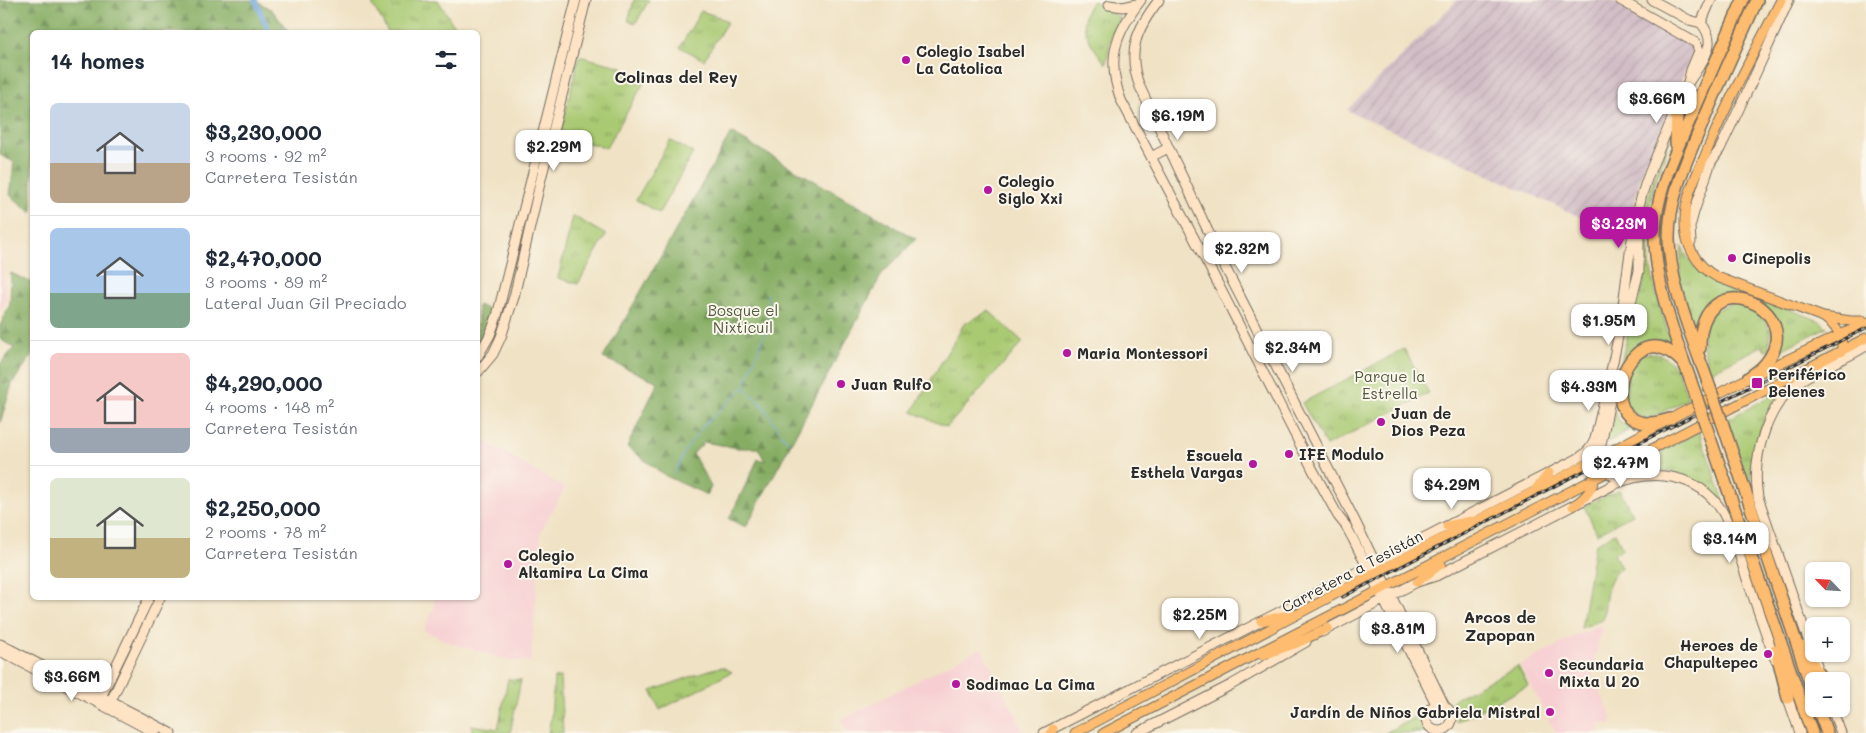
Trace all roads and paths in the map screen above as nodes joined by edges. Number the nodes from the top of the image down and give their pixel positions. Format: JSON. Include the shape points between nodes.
{"nodes":[{"id":1,"x":576,"y":0,"type":"edge"},
{"id":2,"x":586,"y":0,"type":"edge"},
{"id":3,"x":1159,"y":0,"type":"edge"},
{"id":4,"x":1620,"y":0,"type":"edge"},
{"id":5,"x":1652,"y":0,"type":"edge"},
{"id":6,"x":1711,"y":0,"type":"edge"},
{"id":7,"x":1736,"y":0,"type":"edge"},
{"id":8,"x":1743,"y":0,"type":"edge"},
{"id":9,"x":1757,"y":0,"type":"edge"},
{"id":10,"x":1781,"y":0,"type":"edge"},
{"id":11,"x":1789,"y":0,"type":"edge"},
{"id":12,"x":1139,"y":2,"type":"edge"},
{"id":13,"x":1109,"y":5,"type":"dead end"},
{"id":14,"x":1666,"y":7,"type":"junction"},
{"id":15,"x":1657,"y":20,"type":"junction"},
{"id":16,"x":1701,"y":23,"type":"junction"},
{"id":17,"x":1722,"y":48,"type":"junction"},
{"id":18,"x":1688,"y":84,"type":"junction"},
{"id":19,"x":1677,"y":108,"type":"junction"},
{"id":20,"x":1168,"y":148,"type":"junction"},
{"id":21,"x":1675,"y":153,"type":"junction"},
{"id":22,"x":1151,"y":157,"type":"junction"},
{"id":23,"x":1639,"y":211,"type":"junction"},
{"id":24,"x":1701,"y":265,"type":"junction"},
{"id":25,"x":1823,"y":317,"type":"junction"},
{"id":26,"x":1865,"y":321,"type":"edge"},
{"id":27,"x":1839,"y":335,"type":"junction"},
{"id":28,"x":1866,"y":338,"type":"edge"},
{"id":29,"x":1866,"y":346,"type":"edge"},
{"id":30,"x":480,"y":352,"type":"edge"},
{"id":31,"x":1841,"y":352,"type":"junction"},
{"id":32,"x":1700,"y":359,"type":"junction"},
{"id":33,"x":1685,"y":364,"type":"junction"},
{"id":34,"x":480,"y":369,"type":"edge"},
{"id":35,"x":1806,"y":376,"type":"junction"},
{"id":36,"x":1748,"y":378,"type":"junction"},
{"id":37,"x":1771,"y":388,"type":"junction"},
{"id":38,"x":1722,"y":417,"type":"junction"},
{"id":39,"x":1670,"y":419,"type":"junction"},
{"id":40,"x":1601,"y":457,"type":"junction"},
{"id":41,"x":1590,"y":462,"type":"junction"},
{"id":42,"x":1608,"y":472,"type":"junction"},
{"id":43,"x":1549,"y":473,"type":"junction"},
{"id":44,"x":1648,"y":475,"type":"junction"},
{"id":45,"x":1595,"y":478,"type":"junction"},
{"id":46,"x":1533,"y":492,"type":"junction"},
{"id":47,"x":1573,"y":506,"type":"junction"},
{"id":48,"x":1488,"y":516,"type":"junction"},
{"id":49,"x":1448,"y":526,"type":"junction"},
{"id":50,"x":1468,"y":544,"type":"junction"},
{"id":51,"x":1373,"y":569,"type":"junction"},
{"id":52,"x":1417,"y":582,"type":"junction"},
{"id":53,"x":1760,"y":583,"type":"junction"},
{"id":54,"x":1385,"y":593,"type":"junction"},
{"id":55,"x":148,"y":600,"type":"edge"},
{"id":56,"x":159,"y":600,"type":"edge"},
{"id":57,"x":1316,"y":605,"type":"junction"},
{"id":58,"x":1261,"y":622,"type":"junction"},
{"id":59,"x":1328,"y":628,"type":"junction"},
{"id":60,"x":1790,"y":628,"type":"junction"},
{"id":61,"x":0,"y":644,"type":"edge"},
{"id":62,"x":0,"y":651,"type":"edge"},
{"id":63,"x":1245,"y":659,"type":"junction"},
{"id":64,"x":1806,"y":672,"type":"edge"},
{"id":65,"x":1817,"y":672,"type":"edge"},
{"id":66,"x":1819,"y":672,"type":"edge"},
{"id":67,"x":1788,"y":698,"type":"junction"},
{"id":68,"x":99,"y":699,"type":"junction"},
{"id":69,"x":109,"y":705,"type":"junction"},
{"id":70,"x":1441,"y":706,"type":"junction"},
{"id":71,"x":1078,"y":716,"type":"junction"},
{"id":72,"x":1821,"y":717,"type":"edge"},
{"id":73,"x":1835,"y":717,"type":"edge"},
{"id":74,"x":1052,"y":731,"type":"edge"},
{"id":75,"x":1435,"y":731,"type":"edge"},
{"id":76,"x":168,"y":732,"type":"edge"},
{"id":77,"x":155,"y":733,"type":"edge"},
{"id":78,"x":1044,"y":733,"type":"edge"},
{"id":79,"x":1071,"y":733,"type":"edge"},
{"id":80,"x":1075,"y":733,"type":"edge"},
{"id":81,"x":1104,"y":733,"type":"edge"},
{"id":82,"x":1137,"y":733,"type":"edge"},
{"id":83,"x":1800,"y":733,"type":"edge"},
{"id":84,"x":1812,"y":733,"type":"edge"},
{"id":85,"x":1827,"y":733,"type":"edge"},
{"id":86,"x":1840,"y":733,"type":"edge"}],
"edges":[{"from":1,"to":30,"type":"street","via":[[498,316]]},
{"from":2,"to":34,"type":"street","via":[[509,313],[501,337]]},
{"from":3,"to":20,"type":"street","via":[[1141,27],[1133,59],[1138,82]]},
{"from":4,"to":15,"type":"street"},
{"from":5,"to":14,"type":"street"},
{"from":6,"to":16,"type":"street"},
{"from":7,"to":17,"type":"highway"},
{"from":8,"to":17,"type":"highway"},
{"from":9,"to":32,"type":"highway","via":[[1684,166],[1670,213],[1671,262]]},
{"from":10,"to":24,"type":"main road","via":[[1733,91],[1690,193],[1685,231],[1690,249]]},
{"from":11,"to":24,"type":"street","via":[[1720,150],[1711,162],[1696,204],[1690,233],[1692,249]]},
{"from":12,"to":13,"type":"street","via":[[1123,7]]},
{"from":12,"to":22,"type":"street","via":[[1117,39],[1113,60],[1121,100]]},
{"from":14,"to":15,"type":"street","via":[[1665,16]]},
{"from":14,"to":16,"type":"street"},
{"from":15,"to":18,"type":"street","via":[[1697,44],[1699,51]]},
{"from":16,"to":18,"type":"street","via":[[1709,44]]},
{"from":17,"to":21,"type":"highway"},
{"from":18,"to":19,"type":"street"},
{"from":19,"to":21,"type":"highway"},
{"from":19,"to":23,"type":"street","via":[[1649,173]]},
{"from":20,"to":22,"type":"street"},
{"from":20,"to":51,"type":"street"},
{"from":21,"to":33,"type":"highway","via":[[1664,181],[1655,240],[1662,290]]},
{"from":22,"to":51,"type":"street","via":[[1313,470]]},
{"from":23,"to":40,"type":"street","via":[[1639,271],[1625,326]]},
{"from":23,"to":43,"type":"street","via":[[1619,332],[1595,439],[1584,455]]},
{"from":24,"to":25,"type":"main road","via":[[1717,277]]},
{"from":25,"to":26,"type":"main road"},
{"from":25,"to":27,"type":"main road"},
{"from":26,"to":27,"type":"main road","name":"Carretera a Tesistán"},
{"from":27,"to":31,"type":"main road"},
{"from":27,"to":36,"type":"main road","name":"Carretera a Tesistán"},
{"from":28,"to":31,"type":"main road"},
{"from":29,"to":35,"type":"street"},
{"from":31,"to":37,"type":"main road"},
{"from":32,"to":36,"type":"highway","via":[[1702,323],[1709,312],[1719,303],[1731,299],[1752,301],[1767,313],[1776,334],[1770,358]]},
{"from":32,"to":38,"type":"highway","bridge":true},
{"from":33,"to":39,"type":"highway","via":[[1668,351],[1652,347],[1633,357],[1625,370],[1620,398],[1626,414],[1646,424]]},
{"from":33,"to":53,"type":"highway","bridge":true},
{"from":35,"to":37,"type":"main road"},
{"from":35,"to":66,"type":"street","via":[[1789,391],[1772,414],[1756,468],[1756,484]]},
{"from":36,"to":39,"type":"main road","name":"Carretera a Tesistán"},
{"from":37,"to":38,"type":"main road","name":"Carretera a Tesistán"},
{"from":38,"to":42,"type":"main road","name":"Carretera a Tesistán"},
{"from":38,"to":60,"type":"highway"},
{"from":39,"to":40,"type":"main road","name":"Carretera a Tesistán"},
{"from":40,"to":41,"type":"main road","name":"Carretera a Tesistán"},
{"from":40,"to":42,"type":"street"},
{"from":41,"to":45,"type":"main road"},
{"from":41,"to":46,"type":"main road","name":"Carretera a Tesistán"},
{"from":42,"to":44,"type":"street","via":[[1614,476]]},
{"from":42,"to":45,"type":"main road","name":"Carretera a Tesistán"},
{"from":43,"to":46,"type":"main road"},
{"from":43,"to":49,"type":"street"},
{"from":44,"to":47,"type":"street","via":[[1626,480]]},
{"from":44,"to":67,"type":"street","via":[[1664,475],[1696,486],[1722,512]]},
{"from":45,"to":47,"type":"main road"},
{"from":45,"to":50,"type":"main road","name":"Carretera a Tesistán"},
{"from":46,"to":48,"type":"main road","name":"Carretera a Tesistán"},
{"from":47,"to":52,"type":"street","via":[[1436,576]]},
{"from":48,"to":49,"type":"main road"},
{"from":48,"to":51,"type":"main road","name":"Carretera a Tesistán"},
{"from":49,"to":51,"type":"street"},
{"from":50,"to":52,"type":"main road"},
{"from":50,"to":54,"type":"main road","name":"Carretera a Tesistán"},
{"from":51,"to":54,"type":"street"},
{"from":51,"to":57,"type":"main road","name":"Carretera a Tesistán"},
{"from":51,"to":58,"type":"street"},
{"from":52,"to":54,"type":"street"},
{"from":53,"to":67,"type":"highway"},
{"from":53,"to":84,"type":"highway"},
{"from":54,"to":59,"type":"street"},
{"from":54,"to":63,"type":"main road","name":"Carretera a Tesistán"},
{"from":54,"to":70,"type":"street"},
{"from":55,"to":68,"type":"street"},
{"from":56,"to":69,"type":"street"},
{"from":57,"to":58,"type":"main road"},
{"from":57,"to":80,"type":"main road","name":"Carretera a Tesistán"},
{"from":58,"to":71,"type":"street"},
{"from":59,"to":63,"type":"main road","via":[[1297,643]]},
{"from":59,"to":82,"type":"street","via":[[1289,653]]},
{"from":60,"to":64,"type":"highway"},
{"from":60,"to":65,"type":"highway"},
{"from":61,"to":68,"type":"street"},
{"from":62,"to":68,"type":"street"},
{"from":63,"to":81,"type":"main road","name":"Carretera a Tesistán"},
{"from":67,"to":83,"type":"street"},
{"from":68,"to":69,"type":"street"},
{"from":69,"to":76,"type":"street"},
{"from":69,"to":77,"type":"street"},
{"from":70,"to":75,"type":"street","via":[[1432,708],[1428,714],[1427,722]]},
{"from":70,"to":75,"type":"street","via":[[1450,712],[1452,720],[1448,728]]},
{"from":71,"to":74,"type":"street"},
{"from":71,"to":79,"type":"street"},
{"from":72,"to":85,"type":"highway"},
{"from":73,"to":86,"type":"street"},
{"from":74,"to":78,"type":"street"}]}
